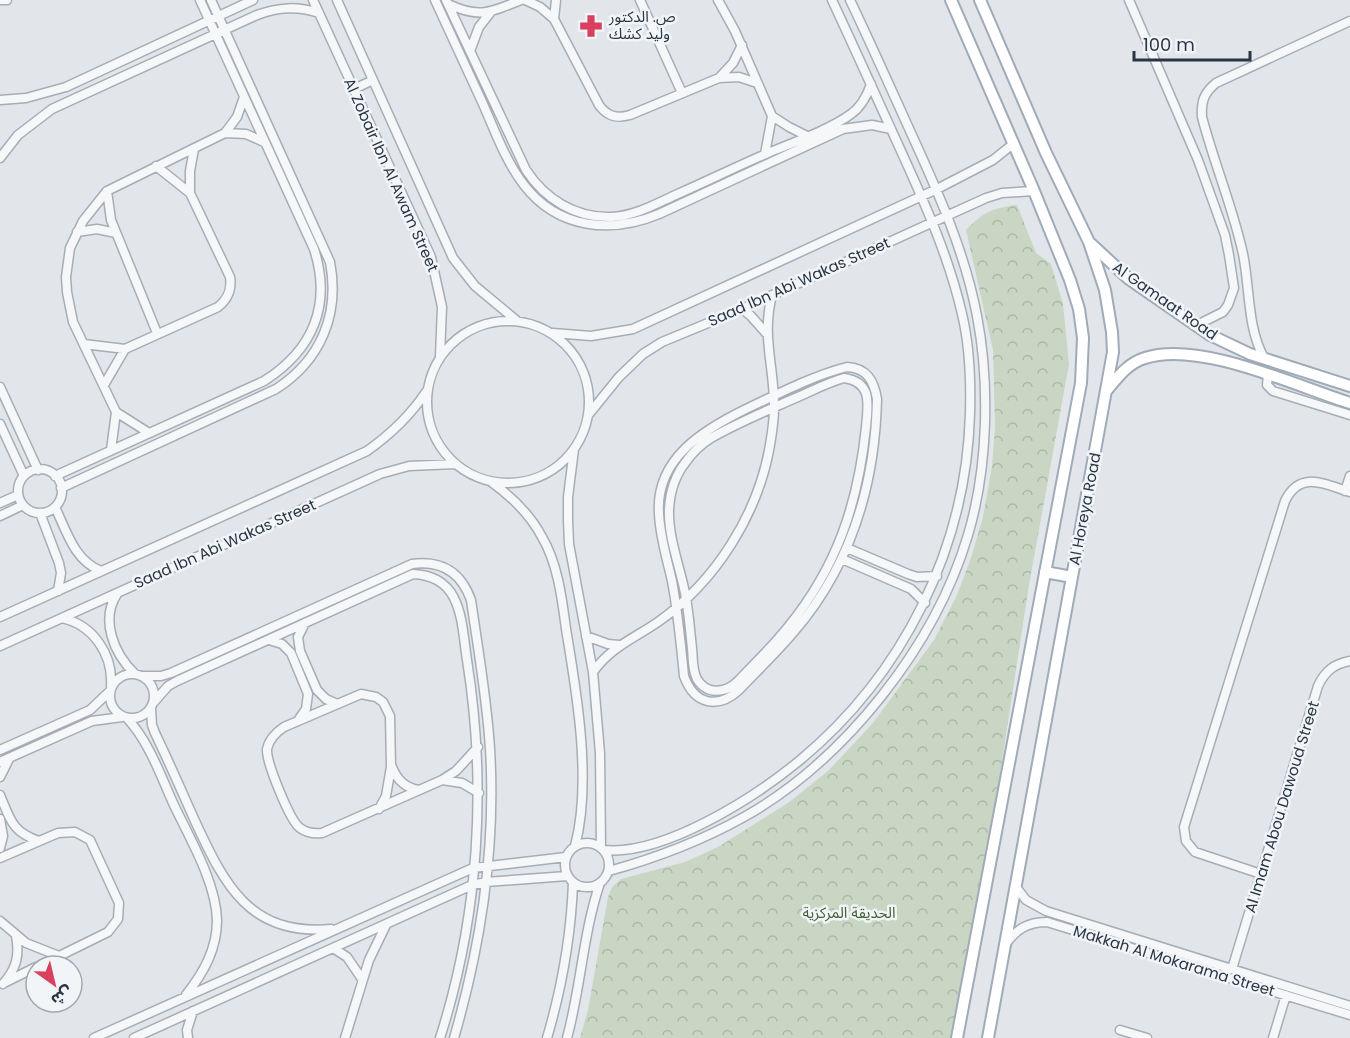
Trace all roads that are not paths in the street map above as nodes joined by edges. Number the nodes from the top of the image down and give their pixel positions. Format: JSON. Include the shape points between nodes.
{"nodes":[{"id":1,"x":0,"y":0,"type":"edge"},
{"id":2,"x":7,"y":0,"type":"edge"},
{"id":3,"x":200,"y":0,"type":"edge"},
{"id":4,"x":211,"y":0,"type":"edge"},
{"id":5,"x":253,"y":0,"type":"edge"},
{"id":6,"x":313,"y":0,"type":"edge"},
{"id":7,"x":338,"y":0,"type":"edge"},
{"id":8,"x":435,"y":0,"type":"edge"},
{"id":9,"x":523,"y":0,"type":"edge"},
{"id":10,"x":555,"y":0,"type":"edge"},
{"id":11,"x":640,"y":0,"type":"edge"},
{"id":12,"x":718,"y":0,"type":"edge"},
{"id":13,"x":832,"y":0,"type":"edge"},
{"id":14,"x":850,"y":0,"type":"edge"},
{"id":15,"x":951,"y":0,"type":"edge"},
{"id":16,"x":980,"y":0,"type":"edge"},
{"id":17,"x":1129,"y":0,"type":"edge"},
{"id":18,"x":447,"y":2,"type":"edge"},
{"id":19,"x":319,"y":13,"type":"junction"},
{"id":20,"x":490,"y":13,"type":"junction"},
{"id":21,"x":218,"y":16,"type":"junction"},
{"id":22,"x":554,"y":19,"type":"junction"},
{"id":23,"x":209,"y":20,"type":"junction"},
{"id":24,"x":1350,"y":21,"type":"edge"},
{"id":25,"x":224,"y":30,"type":"junction"},
{"id":26,"x":215,"y":34,"type":"junction"},
{"id":27,"x":742,"y":45,"type":"junction"},
{"id":28,"x":470,"y":51,"type":"junction"},
{"id":29,"x":719,"y":78,"type":"junction"},
{"id":30,"x":373,"y":81,"type":"junction"},
{"id":31,"x":758,"y":83,"type":"junction"},
{"id":32,"x":871,"y":84,"type":"junction"},
{"id":33,"x":354,"y":89,"type":"junction"},
{"id":34,"x":682,"y":93,"type":"junction"},
{"id":35,"x":244,"y":97,"type":"junction"},
{"id":36,"x":0,"y":99,"type":"edge"},
{"id":37,"x":772,"y":116,"type":"junction"},
{"id":38,"x":891,"y":129,"type":"junction"},
{"id":39,"x":225,"y":133,"type":"junction"},
{"id":40,"x":807,"y":136,"type":"junction"},
{"id":41,"x":264,"y":142,"type":"junction"},
{"id":42,"x":1013,"y":144,"type":"junction"},
{"id":43,"x":194,"y":149,"type":"junction"},
{"id":44,"x":765,"y":154,"type":"junction"},
{"id":45,"x":0,"y":158,"type":"edge"},
{"id":46,"x":156,"y":166,"type":"junction"},
{"id":47,"x":734,"y":174,"type":"junction"},
{"id":48,"x":937,"y":189,"type":"junction"},
{"id":49,"x":107,"y":191,"type":"junction"},
{"id":50,"x":1034,"y":191,"type":"junction"},
{"id":51,"x":190,"y":193,"type":"junction"},
{"id":52,"x":922,"y":196,"type":"junction"},
{"id":53,"x":947,"y":214,"type":"junction"},
{"id":54,"x":933,"y":221,"type":"junction"},
{"id":55,"x":77,"y":232,"type":"junction"},
{"id":56,"x":1238,"y":232,"type":"junction"},
{"id":57,"x":116,"y":233,"type":"junction"},
{"id":58,"x":1224,"y":235,"type":"junction"},
{"id":59,"x":1089,"y":242,"type":"junction"},
{"id":60,"x":772,"y":296,"type":"junction"},
{"id":61,"x":742,"y":309,"type":"junction"},
{"id":62,"x":517,"y":321,"type":"junction"},
{"id":63,"x":1195,"y":326,"type":"junction"},
{"id":64,"x":157,"y":333,"type":"junction"},
{"id":65,"x":552,"y":333,"type":"junction"},
{"id":66,"x":766,"y":333,"type":"junction"},
{"id":67,"x":84,"y":344,"type":"junction"},
{"id":68,"x":125,"y":349,"type":"junction"},
{"id":69,"x":440,"y":356,"type":"junction"},
{"id":70,"x":1269,"y":359,"type":"junction"},
{"id":71,"x":1268,"y":374,"type":"junction"},
{"id":72,"x":104,"y":386,"type":"junction"},
{"id":73,"x":1350,"y":386,"type":"edge"},
{"id":74,"x":0,"y":387,"type":"edge"},
{"id":75,"x":427,"y":389,"type":"junction"},
{"id":76,"x":1107,"y":391,"type":"junction"},
{"id":77,"x":773,"y":396,"type":"junction"},
{"id":78,"x":1350,"y":403,"type":"edge"},
{"id":79,"x":775,"y":407,"type":"junction"},
{"id":80,"x":116,"y":412,"type":"junction"},
{"id":81,"x":588,"y":415,"type":"junction"},
{"id":82,"x":1350,"y":415,"type":"edge"},
{"id":83,"x":0,"y":424,"type":"edge"},
{"id":84,"x":149,"y":433,"type":"junction"},
{"id":85,"x":864,"y":443,"type":"junction"},
{"id":86,"x":874,"y":444,"type":"junction"},
{"id":87,"x":111,"y":450,"type":"junction"},
{"id":88,"x":574,"y":450,"type":"junction"},
{"id":89,"x":456,"y":464,"type":"junction"},
{"id":90,"x":38,"y":470,"type":"junction"},
{"id":91,"x":24,"y":476,"type":"junction"},
{"id":92,"x":55,"y":476,"type":"junction"},
{"id":93,"x":1350,"y":476,"type":"edge"},
{"id":94,"x":489,"y":481,"type":"junction"},
{"id":95,"x":61,"y":488,"type":"junction"},
{"id":96,"x":1347,"y":492,"type":"edge"},
{"id":97,"x":18,"y":495,"type":"junction"},
{"id":98,"x":0,"y":503,"type":"edge"},
{"id":99,"x":23,"y":505,"type":"junction"},
{"id":100,"x":55,"y":507,"type":"junction"},
{"id":101,"x":40,"y":513,"type":"junction"},
{"id":102,"x":0,"y":516,"type":"edge"},
{"id":103,"x":848,"y":548,"type":"junction"},
{"id":104,"x":842,"y":559,"type":"junction"},
{"id":105,"x":101,"y":572,"type":"junction"},
{"id":106,"x":1045,"y":572,"type":"junction"},
{"id":107,"x":937,"y":576,"type":"junction"},
{"id":108,"x":1072,"y":577,"type":"junction"},
{"id":109,"x":353,"y":590,"type":"junction"},
{"id":110,"x":58,"y":591,"type":"junction"},
{"id":111,"x":118,"y":592,"type":"junction"},
{"id":112,"x":686,"y":598,"type":"junction"},
{"id":113,"x":358,"y":600,"type":"junction"},
{"id":114,"x":925,"y":603,"type":"junction"},
{"id":115,"x":677,"y":607,"type":"junction"},
{"id":116,"x":0,"y":617,"type":"edge"},
{"id":117,"x":62,"y":618,"type":"junction"},
{"id":118,"x":305,"y":623,"type":"junction"},
{"id":119,"x":790,"y":631,"type":"junction"},
{"id":120,"x":586,"y":636,"type":"junction"},
{"id":121,"x":269,"y":640,"type":"junction"},
{"id":122,"x":620,"y":645,"type":"junction"},
{"id":123,"x":0,"y":646,"type":"edge"},
{"id":124,"x":1350,"y":661,"type":"edge"},
{"id":125,"x":303,"y":671,"type":"junction"},
{"id":126,"x":593,"y":672,"type":"junction"},
{"id":127,"x":138,"y":675,"type":"junction"},
{"id":128,"x":111,"y":689,"type":"junction"},
{"id":129,"x":337,"y":704,"type":"junction"},
{"id":130,"x":152,"y":705,"type":"junction"},
{"id":131,"x":125,"y":718,"type":"junction"},
{"id":132,"x":297,"y":721,"type":"junction"},
{"id":133,"x":478,"y":747,"type":"junction"},
{"id":134,"x":0,"y":750,"type":"edge"},
{"id":135,"x":10,"y":757,"type":"junction"},
{"id":136,"x":0,"y":762,"type":"edge"},
{"id":137,"x":391,"y":767,"type":"junction"},
{"id":138,"x":0,"y":777,"type":"edge"},
{"id":139,"x":442,"y":780,"type":"junction"},
{"id":140,"x":421,"y":790,"type":"junction"},
{"id":141,"x":479,"y":793,"type":"junction"},
{"id":142,"x":0,"y":795,"type":"edge"},
{"id":143,"x":379,"y":808,"type":"junction"},
{"id":144,"x":3,"y":810,"type":"edge"},
{"id":145,"x":0,"y":819,"type":"edge"},
{"id":146,"x":39,"y":841,"type":"junction"},
{"id":147,"x":575,"y":846,"type":"junction"},
{"id":148,"x":603,"y":848,"type":"junction"},
{"id":149,"x":0,"y":849,"type":"edge"},
{"id":150,"x":566,"y":857,"type":"junction"},
{"id":151,"x":0,"y":858,"type":"edge"},
{"id":152,"x":488,"y":865,"type":"junction"},
{"id":153,"x":473,"y":868,"type":"junction"},
{"id":154,"x":609,"y":871,"type":"junction"},
{"id":155,"x":1261,"y":874,"type":"junction"},
{"id":156,"x":570,"y":879,"type":"junction"},
{"id":157,"x":486,"y":882,"type":"junction"},
{"id":158,"x":600,"y":883,"type":"junction"},
{"id":159,"x":472,"y":885,"type":"junction"},
{"id":160,"x":1016,"y":887,"type":"junction"},
{"id":161,"x":0,"y":921,"type":"edge"},
{"id":162,"x":386,"y":924,"type":"junction"},
{"id":163,"x":338,"y":928,"type":"junction"},
{"id":164,"x":1087,"y":928,"type":"junction"},
{"id":165,"x":16,"y":936,"type":"junction"},
{"id":166,"x":1005,"y":945,"type":"junction"},
{"id":167,"x":333,"y":948,"type":"junction"},
{"id":168,"x":53,"y":954,"type":"edge"},
{"id":169,"x":63,"y":954,"type":"edge"},
{"id":170,"x":1232,"y":969,"type":"junction"},
{"id":171,"x":24,"y":973,"type":"edge"},
{"id":172,"x":225,"y":979,"type":"junction"},
{"id":173,"x":363,"y":979,"type":"junction"},
{"id":174,"x":1,"y":984,"type":"edge"},
{"id":175,"x":232,"y":994,"type":"junction"},
{"id":176,"x":1286,"y":995,"type":"junction"},
{"id":177,"x":184,"y":997,"type":"junction"},
{"id":178,"x":1350,"y":1006,"type":"edge"},
{"id":179,"x":193,"y":1011,"type":"junction"},
{"id":180,"x":1350,"y":1015,"type":"edge"},
{"id":181,"x":1120,"y":1030,"type":"dead end"},
{"id":182,"x":140,"y":1037,"type":"edge"},
{"id":183,"x":94,"y":1038,"type":"edge"},
{"id":184,"x":188,"y":1038,"type":"edge"},
{"id":185,"x":345,"y":1038,"type":"edge"},
{"id":186,"x":440,"y":1038,"type":"edge"},
{"id":187,"x":454,"y":1038,"type":"edge"},
{"id":188,"x":548,"y":1038,"type":"edge"},
{"id":189,"x":567,"y":1038,"type":"edge"},
{"id":190,"x":957,"y":1038,"type":"edge"},
{"id":191,"x":988,"y":1038,"type":"edge"},
{"id":192,"x":1147,"y":1038,"type":"edge"},
{"id":193,"x":1273,"y":1038,"type":"edge"}],
"edges":[{"from":1,"to":2,"type":"street"},
{"from":3,"to":23,"type":"street"},
{"from":4,"to":21,"type":"street"},
{"from":5,"to":21,"type":"street"},
{"from":6,"to":19,"type":"street","name":"Al Zobair Ibn Al Awam Street"},
{"from":7,"to":30,"type":"street","name":"Al Zobair Ibn Al Awam Street"},
{"from":8,"to":47,"type":"street","via":[[516,174],[531,194],[551,210],[585,224],[623,225],[653,216]]},
{"from":9,"to":20,"type":"street"},
{"from":9,"to":22,"type":"street"},
{"from":10,"to":22,"type":"street"},
{"from":11,"to":34,"type":"street"},
{"from":12,"to":27,"type":"street"},
{"from":13,"to":32,"type":"street"},
{"from":14,"to":48,"type":"street"},
{"from":15,"to":42,"type":"main road","name":"Al Horeya Road"},
{"from":16,"to":59,"type":"main road","name":"Al Horeya Road"},
{"from":17,"to":58,"type":"street","via":[[1189,135]]},
{"from":18,"to":20,"type":"street","via":[[472,12]]},
{"from":18,"to":28,"type":"street"},
{"from":19,"to":25,"type":"street","via":[[282,8]]},
{"from":19,"to":33,"type":"street","name":"Al Zobair Ibn Al Awam Street"},
{"from":20,"to":28,"type":"street","via":[[475,34]]},
{"from":21,"to":23,"type":"street"},
{"from":21,"to":25,"type":"street"},
{"from":22,"to":34,"type":"street","via":[[599,105],[611,116],[630,116]]},
{"from":23,"to":26,"type":"street"},
{"from":23,"to":36,"type":"street","via":[[66,87],[26,98]]},
{"from":24,"to":56,"type":"street","via":[[1216,83],[1203,99],[1202,117]]},
{"from":25,"to":26,"type":"street"},
{"from":25,"to":95,"type":"street","via":[[330,262],[333,302],[327,328],[307,363],[276,389]]},
{"from":26,"to":35,"type":"street"},
{"from":26,"to":45,"type":"street","via":[[52,109],[18,135]]},
{"from":27,"to":29,"type":"street"},
{"from":27,"to":31,"type":"street"},
{"from":28,"to":47,"type":"street","via":[[526,170],[542,191],[564,206],[598,216],[632,213]]},
{"from":29,"to":31,"type":"street","via":[[739,77]]},
{"from":29,"to":34,"type":"street"},
{"from":30,"to":33,"type":"street"},
{"from":30,"to":62,"type":"street","name":"Al Zobair Ibn Al Awam Street","via":[[453,258],[475,286]]},
{"from":31,"to":37,"type":"street"},
{"from":32,"to":38,"type":"street"},
{"from":32,"to":40,"type":"street","via":[[854,112]]},
{"from":33,"to":69,"type":"street","name":"Al Zobair Ibn Al Awam Street","via":[[431,257],[442,307]]},
{"from":35,"to":39,"type":"street","via":[[237,117]]},
{"from":35,"to":41,"type":"street"},
{"from":37,"to":40,"type":"street"},
{"from":37,"to":44,"type":"street"},
{"from":38,"to":47,"type":"street","via":[[872,124],[843,129]]},
{"from":38,"to":52,"type":"street"},
{"from":39,"to":41,"type":"street","via":[[246,134]]},
{"from":39,"to":43,"type":"street"},
{"from":40,"to":44,"type":"street"},
{"from":41,"to":84,"type":"street","via":[[318,262],[321,301],[314,327],[300,351],[280,371]]},
{"from":42,"to":48,"type":"street","name":"Saad Ibn Abi Wakas Street","via":[[993,160]]},
{"from":42,"to":50,"type":"main road","name":"Al Horeya Road"},
{"from":43,"to":46,"type":"street"},
{"from":43,"to":51,"type":"street"},
{"from":44,"to":47,"type":"street"},
{"from":46,"to":49,"type":"street"},
{"from":46,"to":51,"type":"street"},
{"from":48,"to":52,"type":"street","name":"Saad Ibn Abi Wakas Street"},
{"from":48,"to":53,"type":"street"},
{"from":49,"to":55,"type":"street"},
{"from":49,"to":57,"type":"street"},
{"from":50,"to":53,"type":"street","name":"Saad Ibn Abi Wakas Street","via":[[994,196]]},
{"from":50,"to":106,"type":"main road","name":"Al Horeya Road","via":[[1073,287],[1083,346],[1081,383]]},
{"from":51,"to":64,"type":"street","via":[[230,277],[230,290],[218,307]]},
{"from":52,"to":54,"type":"street"},
{"from":52,"to":65,"type":"street","name":"Saad Ibn Abi Wakas Street","via":[[633,329],[591,336]]},
{"from":53,"to":54,"type":"street","name":"Saad Ibn Abi Wakas Street"},
{"from":53,"to":154,"type":"street","via":[[977,315],[984,406],[976,502],[968,535],[942,601],[884,694],[835,749],[807,773],[762,806],[714,833],[680,849]]},
{"from":54,"to":60,"type":"street","name":"Saad Ibn Abi Wakas Street"},
{"from":54,"to":107,"type":"street","via":[[962,313],[971,387],[963,486]]},
{"from":55,"to":57,"type":"street","via":[[97,229]]},
{"from":55,"to":67,"type":"street","via":[[70,248],[66,277],[73,322]]},
{"from":56,"to":58,"type":"street"},
{"from":56,"to":70,"type":"street","via":[[1254,336]]},
{"from":57,"to":64,"type":"street"},
{"from":58,"to":63,"type":"street","via":[[1233,279],[1232,297],[1223,312]]},
{"from":59,"to":63,"type":"main road","name":"Al Gamaat Road","via":[[1129,279]]},
{"from":59,"to":76,"type":"main road","name":"Al Horeya Road","via":[[1105,291],[1112,332]]},
{"from":60,"to":61,"type":"street","name":"Saad Ibn Abi Wakas Street"},
{"from":60,"to":66,"type":"street"},
{"from":61,"to":66,"type":"street"},
{"from":61,"to":81,"type":"street","name":"Saad Ibn Abi Wakas Street","via":[[662,342],[644,354],[619,376]]},
{"from":62,"to":65,"type":"street"},
{"from":62,"to":69,"type":"street","via":[[474,328]]},
{"from":63,"to":70,"type":"main road","name":"Al Gamaat Road","via":[[1234,348]]},
{"from":64,"to":68,"type":"street"},
{"from":65,"to":81,"type":"street","via":[[567,345],[586,377]]},
{"from":66,"to":77,"type":"street"},
{"from":67,"to":68,"type":"street"},
{"from":67,"to":72,"type":"street"},
{"from":68,"to":72,"type":"street"},
{"from":69,"to":75,"type":"street"},
{"from":70,"to":71,"type":"main road"},
{"from":70,"to":73,"type":"main road","name":"Al Gamaat Road"},
{"from":71,"to":76,"type":"main road","name":"Al Gamaat Road","via":[[1197,356],[1156,355],[1133,363]]},
{"from":71,"to":78,"type":"main road","name":"Al Gamaat Road"},
{"from":71,"to":82,"type":"street","via":[[1267,386],[1273,390]]},
{"from":72,"to":80,"type":"street"},
{"from":74,"to":90,"type":"street"},
{"from":75,"to":89,"type":"street","via":[[431,430]]},
{"from":75,"to":105,"type":"street","name":"Saad Ibn Abi Wakas Street","via":[[407,417],[367,450]]},
{"from":76,"to":108,"type":"main road","name":"Al Horeya Road"},
{"from":77,"to":79,"type":"street"},
{"from":77,"to":86,"type":"street","via":[[835,370],[847,367],[863,371],[871,380],[877,399]]},
{"from":77,"to":115,"type":"street","via":[[716,424],[692,441],[667,472],[659,512]]},
{"from":79,"to":85,"type":"street","via":[[844,378],[852,379],[860,383],[868,397]]},
{"from":79,"to":112,"type":"street","via":[[765,468],[741,527],[717,565]]},
{"from":79,"to":112,"type":"street","via":[[711,438],[692,454],[678,474],[670,498],[670,523]]},
{"from":80,"to":84,"type":"street"},
{"from":80,"to":87,"type":"street"},
{"from":81,"to":88,"type":"street"},
{"from":83,"to":91,"type":"street"},
{"from":84,"to":87,"type":"street"},
{"from":85,"to":86,"type":"street"},
{"from":85,"to":119,"type":"street","via":[[858,485],[846,526]]},
{"from":86,"to":103,"type":"street","via":[[867,486]]},
{"from":87,"to":92,"type":"street"},
{"from":88,"to":94,"type":"street","via":[[561,464],[527,481]]},
{"from":88,"to":120,"type":"street","via":[[568,497],[569,544]]},
{"from":89,"to":94,"type":"street"},
{"from":89,"to":111,"type":"street","name":"Saad Ibn Abi Wakas Street","via":[[417,465],[380,474]]},
{"from":90,"to":91,"type":"street"},
{"from":90,"to":92,"type":"street"},
{"from":91,"to":97,"type":"street"},
{"from":92,"to":95,"type":"street"},
{"from":93,"to":96,"type":"street"},
{"from":94,"to":147,"type":"street","via":[[535,525],[556,573],[577,701],[582,804]]},
{"from":95,"to":100,"type":"street"},
{"from":96,"to":155,"type":"street","via":[[1308,482],[1293,488],[1285,501],[1185,826],[1186,841],[1196,852]]},
{"from":97,"to":98,"type":"street"},
{"from":97,"to":99,"type":"street"},
{"from":99,"to":101,"type":"street"},
{"from":99,"to":102,"type":"street"},
{"from":100,"to":101,"type":"street"},
{"from":100,"to":105,"type":"street","via":[[77,553]]},
{"from":101,"to":110,"type":"street","via":[[59,563]]},
{"from":103,"to":104,"type":"street"},
{"from":103,"to":107,"type":"street","via":[[917,577]]},
{"from":104,"to":114,"type":"street","via":[[911,589]]},
{"from":104,"to":119,"type":"street","via":[[815,604]]},
{"from":105,"to":110,"type":"street","name":"Saad Ibn Abi Wakas Street"},
{"from":106,"to":108,"type":"main road"},
{"from":106,"to":190,"type":"main road","name":"Al Horeya Road"},
{"from":107,"to":114,"type":"street"},
{"from":108,"to":160,"type":"main road","name":"Al Horeya Road"},
{"from":109,"to":113,"type":"street"},
{"from":109,"to":127,"type":"street","via":[[171,673]]},
{"from":109,"to":152,"type":"street","via":[[425,562],[449,569],[466,588],[471,600],[489,732]]},
{"from":110,"to":116,"type":"street","name":"Saad Ibn Abi Wakas Street"},
{"from":111,"to":117,"type":"street","name":"Saad Ibn Abi Wakas Street"},
{"from":111,"to":127,"type":"street","via":[[108,622],[121,658]]},
{"from":112,"to":115,"type":"street"},
{"from":112,"to":119,"type":"street","via":[[694,673],[703,687],[710,690],[718,692],[734,686]]},
{"from":113,"to":118,"type":"street"},
{"from":113,"to":133,"type":"street","via":[[413,574],[433,577],[450,589],[458,607]]},
{"from":114,"to":148,"type":"street","via":[[891,660],[862,698],[822,741],[775,780],[731,809],[685,831],[625,850]]},
{"from":115,"to":119,"type":"street","via":[[684,676],[702,700],[722,701],[731,697]]},
{"from":115,"to":122,"type":"street"},
{"from":117,"to":123,"type":"street","name":"Saad Ibn Abi Wakas Street"},
{"from":117,"to":128,"type":"street","via":[[82,625],[98,640],[111,671]]},
{"from":118,"to":121,"type":"street"},
{"from":118,"to":125,"type":"street","via":[[298,636]]},
{"from":120,"to":122,"type":"street"},
{"from":120,"to":126,"type":"street"},
{"from":121,"to":125,"type":"street","via":[[287,648]]},
{"from":121,"to":130,"type":"street","via":[[168,686]]},
{"from":122,"to":126,"type":"street"},
{"from":124,"to":155,"type":"street","name":"Al Imam Abou Dawoud Street","via":[[1330,668],[1318,686]]},
{"from":125,"to":129,"type":"street","via":[[316,690]]},
{"from":125,"to":132,"type":"street","via":[[308,702]]},
{"from":126,"to":148,"type":"street"},
{"from":127,"to":128,"type":"street","via":[[123,676]]},
{"from":127,"to":130,"type":"street","via":[[150,684]]},
{"from":128,"to":131,"type":"street","via":[[113,709]]},
{"from":128,"to":134,"type":"street","via":[[90,710]]},
{"from":129,"to":132,"type":"street"},
{"from":129,"to":137,"type":"street","via":[[361,694],[383,702],[390,716]]},
{"from":130,"to":131,"type":"street","via":[[143,716]]},
{"from":130,"to":163,"type":"street","via":[[155,733],[219,871],[235,894],[256,912],[282,924],[309,930]]},
{"from":131,"to":135,"type":"street","via":[[92,721]]},
{"from":131,"to":177,"type":"street","via":[[145,743],[207,876],[216,904],[214,947],[202,974]]},
{"from":132,"to":143,"type":"street","via":[[270,739],[267,757],[298,827],[322,833]]},
{"from":133,"to":139,"type":"street"},
{"from":133,"to":141,"type":"street"},
{"from":135,"to":136,"type":"street"},
{"from":135,"to":138,"type":"street"},
{"from":137,"to":140,"type":"street","via":[[402,784]]},
{"from":137,"to":143,"type":"street","via":[[386,796]]},
{"from":139,"to":140,"type":"street"},
{"from":139,"to":141,"type":"street","via":[[462,783]]},
{"from":140,"to":143,"type":"street"},
{"from":141,"to":153,"type":"street"},
{"from":142,"to":144,"type":"street"},
{"from":144,"to":146,"type":"street","via":[[16,830]]},
{"from":145,"to":149,"type":"street"},
{"from":146,"to":151,"type":"street"},
{"from":146,"to":169,"type":"street","via":[[67,831],[84,835],[90,840],[119,903],[118,919],[108,932]]},
{"from":147,"to":148,"type":"street","via":[[588,842]]},
{"from":147,"to":150,"type":"street"},
{"from":148,"to":154,"type":"street"},
{"from":150,"to":152,"type":"street"},
{"from":150,"to":156,"type":"street"},
{"from":152,"to":153,"type":"street"},
{"from":152,"to":157,"type":"street"},
{"from":153,"to":159,"type":"street"},
{"from":153,"to":163,"type":"street"},
{"from":154,"to":158,"type":"street"},
{"from":155,"to":170,"type":"street","name":"Al Imam Abou Dawoud Street"},
{"from":156,"to":157,"type":"street"},
{"from":156,"to":158,"type":"street","via":[[587,888]]},
{"from":156,"to":188,"type":"street","via":[[572,909],[565,964]]},
{"from":157,"to":159,"type":"street"},
{"from":157,"to":187,"type":"street","via":[[473,961]]},
{"from":158,"to":189,"type":"street","via":[[592,906]]},
{"from":159,"to":162,"type":"street"},
{"from":159,"to":186,"type":"street","via":[[460,962]]},
{"from":160,"to":164,"type":"street","name":"Makkah Al Mokarama Street","via":[[1038,908]]},
{"from":160,"to":166,"type":"main road","name":"Al Horeya Road"},
{"from":161,"to":165,"type":"street"},
{"from":162,"to":167,"type":"street"},
{"from":162,"to":173,"type":"street"},
{"from":163,"to":172,"type":"street"},
{"from":164,"to":166,"type":"street","name":"Makkah Al Mokarama Street","via":[[1039,922],[1023,927]]},
{"from":164,"to":170,"type":"street","name":"Makkah Al Mokarama Street"},
{"from":164,"to":176,"type":"street","name":"Makkah Al Mokarama Street"},
{"from":165,"to":168,"type":"street"},
{"from":165,"to":174,"type":"street","via":[[15,967]]},
{"from":166,"to":191,"type":"main road","name":"Al Horeya Road"},
{"from":167,"to":173,"type":"street","via":[[347,957]]},
{"from":167,"to":175,"type":"street"},
{"from":170,"to":178,"type":"street","name":"Makkah Al Mokarama Street"},
{"from":171,"to":174,"type":"street"},
{"from":172,"to":175,"type":"street"},
{"from":172,"to":177,"type":"street"},
{"from":173,"to":185,"type":"street"},
{"from":175,"to":179,"type":"street"},
{"from":176,"to":180,"type":"street","name":"Makkah Al Mokarama Street"},
{"from":176,"to":193,"type":"street"},
{"from":177,"to":183,"type":"street"},
{"from":179,"to":182,"type":"street"},
{"from":179,"to":184,"type":"street"},
{"from":181,"to":192,"type":"street"}]}
